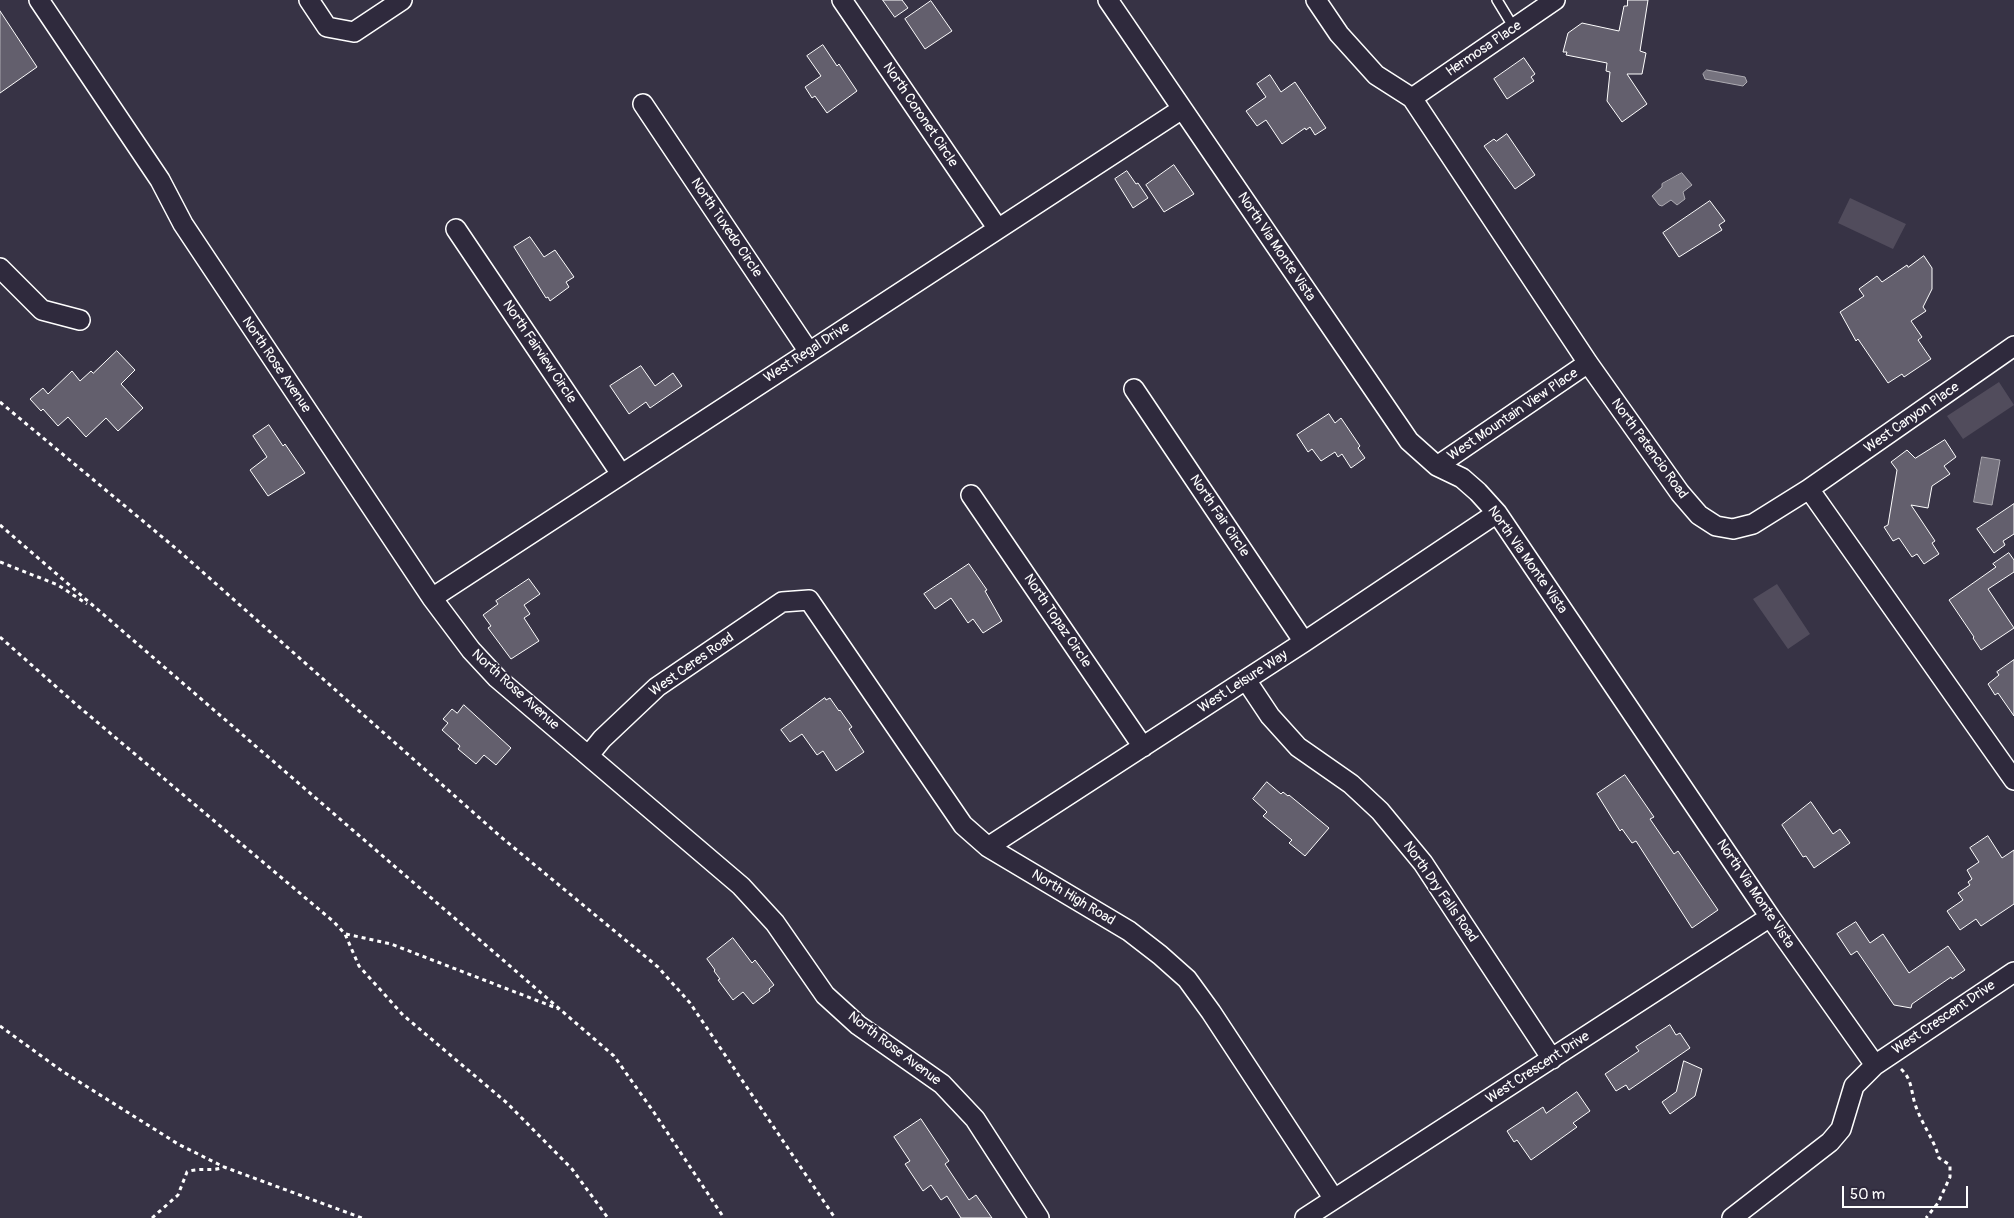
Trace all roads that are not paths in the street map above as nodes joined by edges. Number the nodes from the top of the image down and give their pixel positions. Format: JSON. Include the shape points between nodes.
{"nodes":[{"id":1,"x":39,"y":0,"type":"edge"},
{"id":2,"x":309,"y":0,"type":"edge"},
{"id":3,"x":402,"y":0,"type":"edge"},
{"id":4,"x":842,"y":0,"type":"edge"},
{"id":5,"x":1108,"y":0,"type":"edge"},
{"id":6,"x":1316,"y":0,"type":"edge"},
{"id":7,"x":1497,"y":0,"type":"edge"},
{"id":8,"x":1555,"y":0,"type":"edge"},
{"id":9,"x":1514,"y":28,"type":"junction"},
{"id":10,"x":1412,"y":98,"type":"junction"},
{"id":11,"x":643,"y":104,"type":"dead end"},
{"id":12,"x":1182,"y":109,"type":"junction"},
{"id":13,"x":456,"y":229,"type":"dead end"},
{"id":14,"x":998,"y":229,"type":"junction"},
{"id":15,"x":0,"y":268,"type":"edge"},
{"id":16,"x":80,"y":320,"type":"dead end"},
{"id":17,"x":2014,"y":346,"type":"edge"},
{"id":18,"x":809,"y":352,"type":"junction"},
{"id":19,"x":1588,"y":363,"type":"junction"},
{"id":20,"x":1134,"y":389,"type":"dead end"},
{"id":21,"x":1437,"y":466,"type":"junction"},
{"id":22,"x":621,"y":474,"type":"junction"},
{"id":23,"x":1809,"y":489,"type":"junction"},
{"id":24,"x":971,"y":495,"type":"dead end"},
{"id":25,"x":1497,"y":513,"type":"junction"},
{"id":26,"x":432,"y":598,"type":"junction"},
{"id":27,"x":809,"y":600,"type":"joint"},
{"id":28,"x":1304,"y":642,"type":"junction"},
{"id":29,"x":1246,"y":680,"type":"junction"},
{"id":30,"x":1143,"y":747,"type":"junction"},
{"id":31,"x":589,"y":755,"type":"junction"},
{"id":32,"x":2008,"y":756,"type":"edge"},
{"id":33,"x":2014,"y":780,"type":"edge"},
{"id":34,"x":988,"y":847,"type":"junction"},
{"id":35,"x":1770,"y":917,"type":"junction"},
{"id":36,"x":2014,"y":972,"type":"edge"},
{"id":37,"x":1552,"y":1059,"type":"junction"},
{"id":38,"x":1881,"y":1061,"type":"junction"},
{"id":39,"x":1334,"y":1199,"type":"junction"},
{"id":40,"x":1039,"y":1218,"type":"edge"},
{"id":41,"x":1305,"y":1218,"type":"edge"},
{"id":42,"x":1732,"y":1218,"type":"edge"}],
"edges":[{"from":1,"to":26,"type":"street","name":"North Rose Avenue","via":[[160,180],[183,224]]},
{"from":2,"to":3,"type":"street","via":[[327,27],[354,32]]},
{"from":4,"to":14,"type":"street","name":"North Coronet Circle"},
{"from":5,"to":12,"type":"street","name":"North Via Monte Vista"},
{"from":6,"to":10,"type":"street","name":"North Patencio Road","via":[[1339,34],[1376,74]]},
{"from":7,"to":9,"type":"lane"},
{"from":8,"to":9,"type":"street","name":"Hermosa Place"},
{"from":9,"to":10,"type":"street","name":"Hermosa Place"},
{"from":10,"to":19,"type":"street","name":"North Patencio Road"},
{"from":11,"to":18,"type":"street","name":"North Tuxedo Circle"},
{"from":12,"to":14,"type":"street","name":"West Regal Drive"},
{"from":12,"to":21,"type":"street","name":"North Via Monte Vista","via":[[1409,441]]},
{"from":13,"to":22,"type":"street","name":"North Fairview Circle"},
{"from":14,"to":18,"type":"street","name":"West Regal Drive"},
{"from":15,"to":16,"type":"street","via":[[42,310]]},
{"from":17,"to":23,"type":"street","name":"West Canyon Place"},
{"from":18,"to":22,"type":"street","name":"West Regal Drive"},
{"from":19,"to":21,"type":"street","name":"West Mountain View Place"},
{"from":19,"to":23,"type":"street","name":"North Patencio Road","via":[[1680,494],[1699,515],[1716,526],[1733,529],[1753,524]]},
{"from":20,"to":28,"type":"street","name":"North Fair Circle"},
{"from":21,"to":25,"type":"street","name":"North Via Monte Vista","via":[[1462,478]]},
{"from":22,"to":26,"type":"street","name":"West Regal Drive"},
{"from":23,"to":32,"type":"street"},
{"from":24,"to":30,"type":"street","name":"North Topaz Circle"},
{"from":25,"to":28,"type":"street","name":"West Leisure Way"},
{"from":25,"to":35,"type":"street","name":"North Via Monte Vista"},
{"from":26,"to":31,"type":"street","name":"North Rose Avenue","via":[[470,650],[497,678]]},
{"from":27,"to":31,"type":"street","name":"West Ceres Road","via":[[782,602],[657,687]]},
{"from":27,"to":34,"type":"street","name":"North High Road","via":[[963,825]]},
{"from":28,"to":29,"type":"street","name":"West Leisure Way"},
{"from":29,"to":30,"type":"street","name":"West Leisure Way"},
{"from":29,"to":37,"type":"street","name":"North Dry Falls Road","via":[[1270,716],[1298,748],[1350,784],[1380,811],[1423,863]]},
{"from":30,"to":34,"type":"street","name":"West Leisure Way"},
{"from":31,"to":40,"type":"street","name":"North Rose Avenue","via":[[741,886],[775,923],[825,995],[858,1025],[942,1084],[974,1120]]},
{"from":32,"to":33,"type":"street"},
{"from":34,"to":39,"type":"street","name":"North High Road","via":[[1129,931],[1187,980]]},
{"from":35,"to":37,"type":"street","name":"West Crescent Drive"},
{"from":35,"to":38,"type":"street","name":"North Via Monte Vista"},
{"from":36,"to":38,"type":"street","name":"West Crescent Drive"},
{"from":37,"to":39,"type":"street","name":"West Crescent Drive"},
{"from":38,"to":42,"type":"street","name":"West Crescent Drive","via":[[1854,1086],[1841,1129],[1830,1142]]},
{"from":39,"to":41,"type":"street","name":"West Crescent Drive"}]}
